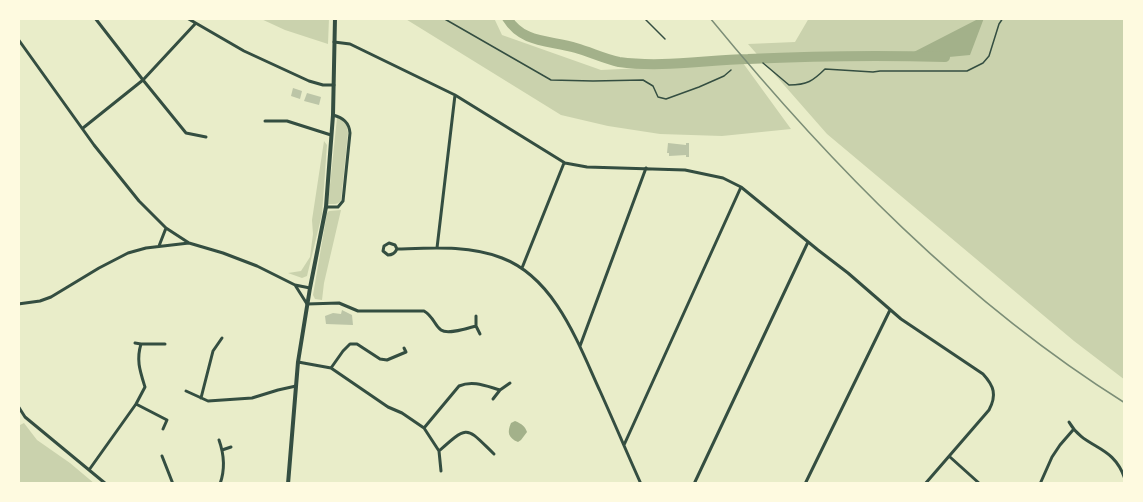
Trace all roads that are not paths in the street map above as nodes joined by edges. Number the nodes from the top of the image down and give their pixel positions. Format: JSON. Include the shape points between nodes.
{"nodes":[{"id":1,"x":95,"y":18,"type":"edge"},
{"id":2,"x":187,"y":18,"type":"edge"},
{"id":3,"x":335,"y":18,"type":"edge"},
{"id":4,"x":644,"y":18,"type":"edge"},
{"id":5,"x":195,"y":24,"type":"junction"},
{"id":6,"x":18,"y":39,"type":"edge"},
{"id":7,"x":665,"y":39,"type":"dead end"},
{"id":8,"x":334,"y":42,"type":"junction"},
{"id":9,"x":143,"y":80,"type":"junction"},
{"id":10,"x":334,"y":85,"type":"junction"},
{"id":11,"x":455,"y":95,"type":"junction"},
{"id":12,"x":333,"y":115,"type":"junction"},
{"id":13,"x":265,"y":121,"type":"dead end"},
{"id":14,"x":83,"y":128,"type":"junction"},
{"id":15,"x":331,"y":135,"type":"junction"},
{"id":16,"x":206,"y":138,"type":"dead end"},
{"id":17,"x":565,"y":163,"type":"junction"},
{"id":18,"x":646,"y":168,"type":"junction"},
{"id":19,"x":741,"y":187,"type":"junction"},
{"id":20,"x":326,"y":207,"type":"junction"},
{"id":21,"x":166,"y":228,"type":"junction"},
{"id":22,"x":808,"y":242,"type":"junction"},
{"id":23,"x":189,"y":243,"type":"junction"},
{"id":24,"x":159,"y":246,"type":"junction"},
{"id":25,"x":437,"y":248,"type":"junction"},
{"id":26,"x":397,"y":249,"type":"junction"},
{"id":27,"x":522,"y":268,"type":"junction"},
{"id":28,"x":295,"y":285,"type":"junction"},
{"id":29,"x":310,"y":288,"type":"junction"},
{"id":30,"x":18,"y":304,"type":"edge"},
{"id":31,"x":307,"y":304,"type":"junction"},
{"id":32,"x":890,"y":310,"type":"junction"},
{"id":33,"x":476,"y":316,"type":"dead end"},
{"id":34,"x":476,"y":326,"type":"junction"},
{"id":35,"x":480,"y":334,"type":"dead end"},
{"id":36,"x":222,"y":338,"type":"dead end"},
{"id":37,"x":135,"y":343,"type":"dead end"},
{"id":38,"x":141,"y":344,"type":"junction"},
{"id":39,"x":165,"y":344,"type":"dead end"},
{"id":40,"x":580,"y":346,"type":"junction"},
{"id":41,"x":404,"y":348,"type":"dead end"},
{"id":42,"x":298,"y":362,"type":"junction"},
{"id":43,"x":331,"y":368,"type":"junction"},
{"id":44,"x":510,"y":382,"type":"dead end"},
{"id":45,"x":296,"y":386,"type":"junction"},
{"id":46,"x":500,"y":390,"type":"junction"},
{"id":47,"x":186,"y":391,"type":"dead end"},
{"id":48,"x":201,"y":398,"type":"junction"},
{"id":49,"x":493,"y":399,"type":"dead end"},
{"id":50,"x":136,"y":404,"type":"junction"},
{"id":51,"x":18,"y":406,"type":"edge"},
{"id":52,"x":1069,"y":423,"type":"dead end"},
{"id":53,"x":424,"y":428,"type":"junction"},
{"id":54,"x":163,"y":429,"type":"dead end"},
{"id":55,"x":1073,"y":430,"type":"junction"},
{"id":56,"x":219,"y":440,"type":"dead end"},
{"id":57,"x":624,"y":445,"type":"junction"},
{"id":58,"x":231,"y":447,"type":"dead end"},
{"id":59,"x":222,"y":450,"type":"junction"},
{"id":60,"x":439,"y":451,"type":"junction"},
{"id":61,"x":494,"y":453,"type":"dead end"},
{"id":62,"x":162,"y":456,"type":"dead end"},
{"id":63,"x":950,"y":457,"type":"junction"},
{"id":64,"x":165,"y":462,"type":"junction"},
{"id":65,"x":159,"y":465,"type":"dead end"},
{"id":66,"x":1123,"y":467,"type":"edge"},
{"id":67,"x":89,"y":470,"type":"junction"},
{"id":68,"x":441,"y":471,"type":"dead end"},
{"id":69,"x":1125,"y":479,"type":"edge"},
{"id":70,"x":1040,"y":483,"type":"edge"},
{"id":71,"x":106,"y":484,"type":"edge"},
{"id":72,"x":173,"y":484,"type":"edge"},
{"id":73,"x":220,"y":484,"type":"edge"},
{"id":74,"x":288,"y":484,"type":"edge"},
{"id":75,"x":641,"y":484,"type":"edge"},
{"id":76,"x":694,"y":484,"type":"edge"},
{"id":77,"x":806,"y":484,"type":"edge"},
{"id":78,"x":925,"y":484,"type":"edge"},
{"id":79,"x":980,"y":484,"type":"edge"},
{"id":80,"x":1045,"y":484,"type":"edge"}],
"edges":[{"from":1,"to":9,"type":"street"},
{"from":2,"to":5,"type":"street"},
{"from":3,"to":8,"type":"main road"},
{"from":4,"to":7,"type":"lane"},
{"from":5,"to":9,"type":"street"},
{"from":5,"to":10,"type":"street","via":[[309,81]]},
{"from":6,"to":14,"type":"street"},
{"from":8,"to":10,"type":"main road"},
{"from":8,"to":11,"type":"street","via":[[350,44]]},
{"from":9,"to":14,"type":"street"},
{"from":9,"to":16,"type":"street","via":[[186,133]]},
{"from":10,"to":12,"type":"main road"},
{"from":11,"to":17,"type":"street"},
{"from":11,"to":25,"type":"street"},
{"from":12,"to":15,"type":"main road"},
{"from":12,"to":20,"type":"street","via":[[346,121],[350,133],[343,201],[338,207]]},
{"from":13,"to":15,"type":"street","via":[[287,121]]},
{"from":14,"to":21,"type":"street","via":[[118,176]]},
{"from":15,"to":20,"type":"main road"},
{"from":17,"to":18,"type":"street"},
{"from":17,"to":27,"type":"street"},
{"from":18,"to":19,"type":"street","via":[[717,176]]},
{"from":18,"to":40,"type":"street"},
{"from":19,"to":22,"type":"street"},
{"from":19,"to":57,"type":"street"},
{"from":20,"to":29,"type":"main road"},
{"from":21,"to":23,"type":"street"},
{"from":21,"to":24,"type":"street"},
{"from":22,"to":32,"type":"street"},
{"from":22,"to":76,"type":"street"},
{"from":23,"to":24,"type":"street"},
{"from":23,"to":28,"type":"street","via":[[257,266]]},
{"from":24,"to":30,"type":"street","via":[[128,253],[51,297]]},
{"from":25,"to":26,"type":"street"},
{"from":25,"to":27,"type":"street","via":[[474,251]]},
{"from":26,"to":26,"type":"street","via":[[389,243],[383,251],[392,255]]},
{"from":27,"to":40,"type":"street","via":[[558,306]]},
{"from":28,"to":29,"type":"street"},
{"from":28,"to":31,"type":"street"},
{"from":29,"to":31,"type":"main road"},
{"from":31,"to":34,"type":"street","via":[[339,303],[358,311],[424,311],[440,329],[448,332]]},
{"from":31,"to":42,"type":"main road"},
{"from":32,"to":63,"type":"street","via":[[990,382],[994,400],[989,410]]},
{"from":32,"to":77,"type":"street"},
{"from":33,"to":34,"type":"street"},
{"from":34,"to":35,"type":"street"},
{"from":36,"to":48,"type":"street","via":[[213,351]]},
{"from":37,"to":38,"type":"street"},
{"from":38,"to":39,"type":"street"},
{"from":38,"to":50,"type":"street","via":[[139,368],[145,387]]},
{"from":40,"to":57,"type":"street"},
{"from":41,"to":43,"type":"street","via":[[406,352],[387,360],[350,344]]},
{"from":42,"to":43,"type":"street"},
{"from":42,"to":45,"type":"main road"},
{"from":43,"to":53,"type":"street"},
{"from":44,"to":46,"type":"street"},
{"from":45,"to":48,"type":"street","via":[[252,398]]},
{"from":45,"to":74,"type":"main road"},
{"from":46,"to":49,"type":"street"},
{"from":46,"to":53,"type":"street","via":[[472,383],[459,386]]},
{"from":47,"to":48,"type":"street"},
{"from":50,"to":54,"type":"street","via":[[167,420]]},
{"from":50,"to":67,"type":"street"},
{"from":51,"to":67,"type":"street","via":[[25,417]]},
{"from":52,"to":55,"type":"street"},
{"from":53,"to":60,"type":"street"},
{"from":55,"to":66,"type":"street"},
{"from":55,"to":70,"type":"street","via":[[1052,457]]},
{"from":56,"to":59,"type":"street"},
{"from":57,"to":75,"type":"street"},
{"from":58,"to":59,"type":"street"},
{"from":59,"to":73,"type":"street"},
{"from":60,"to":61,"type":"street","via":[[459,433],[467,432]]},
{"from":60,"to":68,"type":"street"},
{"from":62,"to":64,"type":"street"},
{"from":63,"to":78,"type":"street"},
{"from":63,"to":79,"type":"street"},
{"from":64,"to":65,"type":"street"},
{"from":64,"to":72,"type":"street"},
{"from":66,"to":69,"type":"street"},
{"from":67,"to":71,"type":"street"},
{"from":70,"to":80,"type":"street"}]}
